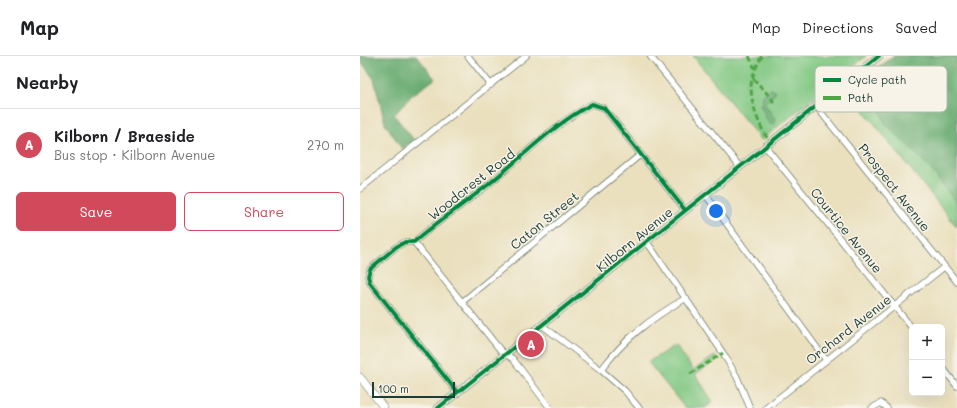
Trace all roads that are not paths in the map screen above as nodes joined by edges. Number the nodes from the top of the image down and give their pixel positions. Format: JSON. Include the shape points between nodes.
{"nodes":[{"id":1,"x":468,"y":56,"type":"edge"},
{"id":2,"x":526,"y":56,"type":"edge"},
{"id":3,"x":650,"y":56,"type":"edge"},
{"id":4,"x":879,"y":56,"type":"edge"},
{"id":5,"x":866,"y":66,"type":"edge"},
{"id":6,"x":491,"y":85,"type":"junction"},
{"id":7,"x":815,"y":107,"type":"edge"},
{"id":8,"x":821,"y":112,"type":"edge"},
{"id":9,"x":765,"y":146,"type":"junction"},
{"id":10,"x":640,"y":156,"type":"junction"},
{"id":11,"x":740,"y":167,"type":"junction"},
{"id":12,"x":360,"y":188,"type":"edge"},
{"id":13,"x":705,"y":194,"type":"junction"},
{"id":14,"x":685,"y":210,"type":"junction"},
{"id":15,"x":414,"y":242,"type":"junction"},
{"id":16,"x":647,"y":242,"type":"junction"},
{"id":17,"x":944,"y":267,"type":"junction"},
{"id":18,"x":957,"y":282,"type":"edge"},
{"id":19,"x":686,"y":298,"type":"junction"},
{"id":20,"x":462,"y":302,"type":"junction"},
{"id":21,"x":894,"y":306,"type":"junction"},
{"id":22,"x":909,"y":324,"type":"edge"},
{"id":23,"x":543,"y":326,"type":"junction"},
{"id":24,"x":505,"y":354,"type":"junction"},
{"id":25,"x":826,"y":360,"type":"junction"},
{"id":26,"x":601,"y":370,"type":"junction"},
{"id":27,"x":945,"y":371,"type":"edge"},
{"id":28,"x":360,"y":378,"type":"edge"},
{"id":29,"x":957,"y":386,"type":"edge"},
{"id":30,"x":457,"y":392,"type":"junction"},
{"id":31,"x":384,"y":408,"type":"edge"},
{"id":32,"x":438,"y":408,"type":"edge"},
{"id":33,"x":550,"y":408,"type":"edge"},
{"id":34,"x":639,"y":408,"type":"edge"},
{"id":35,"x":750,"y":408,"type":"edge"},
{"id":36,"x":766,"y":408,"type":"edge"},
{"id":37,"x":872,"y":408,"type":"edge"},
{"id":38,"x":886,"y":408,"type":"edge"}],
"edges":[{"from":1,"to":6,"type":"street"},
{"from":2,"to":6,"type":"street"},
{"from":3,"to":11,"type":"street"},
{"from":4,"to":5,"type":"street","name":"Kilborn Avenue"},
{"from":6,"to":12,"type":"street"},
{"from":7,"to":9,"type":"street","name":"Kilborn Avenue"},
{"from":8,"to":17,"type":"street","name":"Prospect Avenue"},
{"from":9,"to":11,"type":"street","name":"Kilborn Avenue"},
{"from":9,"to":21,"type":"street","name":"Courtice Avenue"},
{"from":10,"to":14,"type":"street","name":"Woodcrest Road"},
{"from":10,"to":15,"type":"street","name":"Woodcrest Road","via":[[604,108],[592,104],[536,144]]},
{"from":10,"to":20,"type":"street","name":"Caton Street"},
{"from":11,"to":13,"type":"street","name":"Kilborn Avenue"},
{"from":13,"to":14,"type":"street","name":"Kilborn Avenue"},
{"from":13,"to":25,"type":"street"},
{"from":14,"to":16,"type":"street","name":"Kilborn Avenue"},
{"from":15,"to":20,"type":"street"},
{"from":15,"to":30,"type":"street","name":"Woodcrest Road","via":[[396,246],[370,269],[368,276],[370,282]]},
{"from":16,"to":19,"type":"street"},
{"from":16,"to":23,"type":"street","name":"Kilborn Avenue"},
{"from":17,"to":18,"type":"street","name":"Prospect Avenue"},
{"from":17,"to":21,"type":"street","name":"Orchard Avenue"},
{"from":19,"to":26,"type":"street","via":[[634,332]]},
{"from":19,"to":35,"type":"street","via":[[737,377]]},
{"from":20,"to":24,"type":"street"},
{"from":21,"to":22,"type":"street","name":"Courtice Avenue"},
{"from":21,"to":25,"type":"street","name":"Orchard Avenue"},
{"from":23,"to":24,"type":"street","name":"Kilborn Avenue"},
{"from":23,"to":26,"type":"street"},
{"from":24,"to":30,"type":"street","name":"Kilborn Avenue"},
{"from":24,"to":33,"type":"street","via":[[513,360]]},
{"from":25,"to":36,"type":"street","name":"Orchard Avenue"},
{"from":26,"to":34,"type":"street","via":[[625,391]]},
{"from":27,"to":29,"type":"street"},
{"from":28,"to":31,"type":"street"},
{"from":30,"to":32,"type":"street","name":"Kilborn Avenue"},
{"from":37,"to":38,"type":"street","via":[[881,403]]}]}
